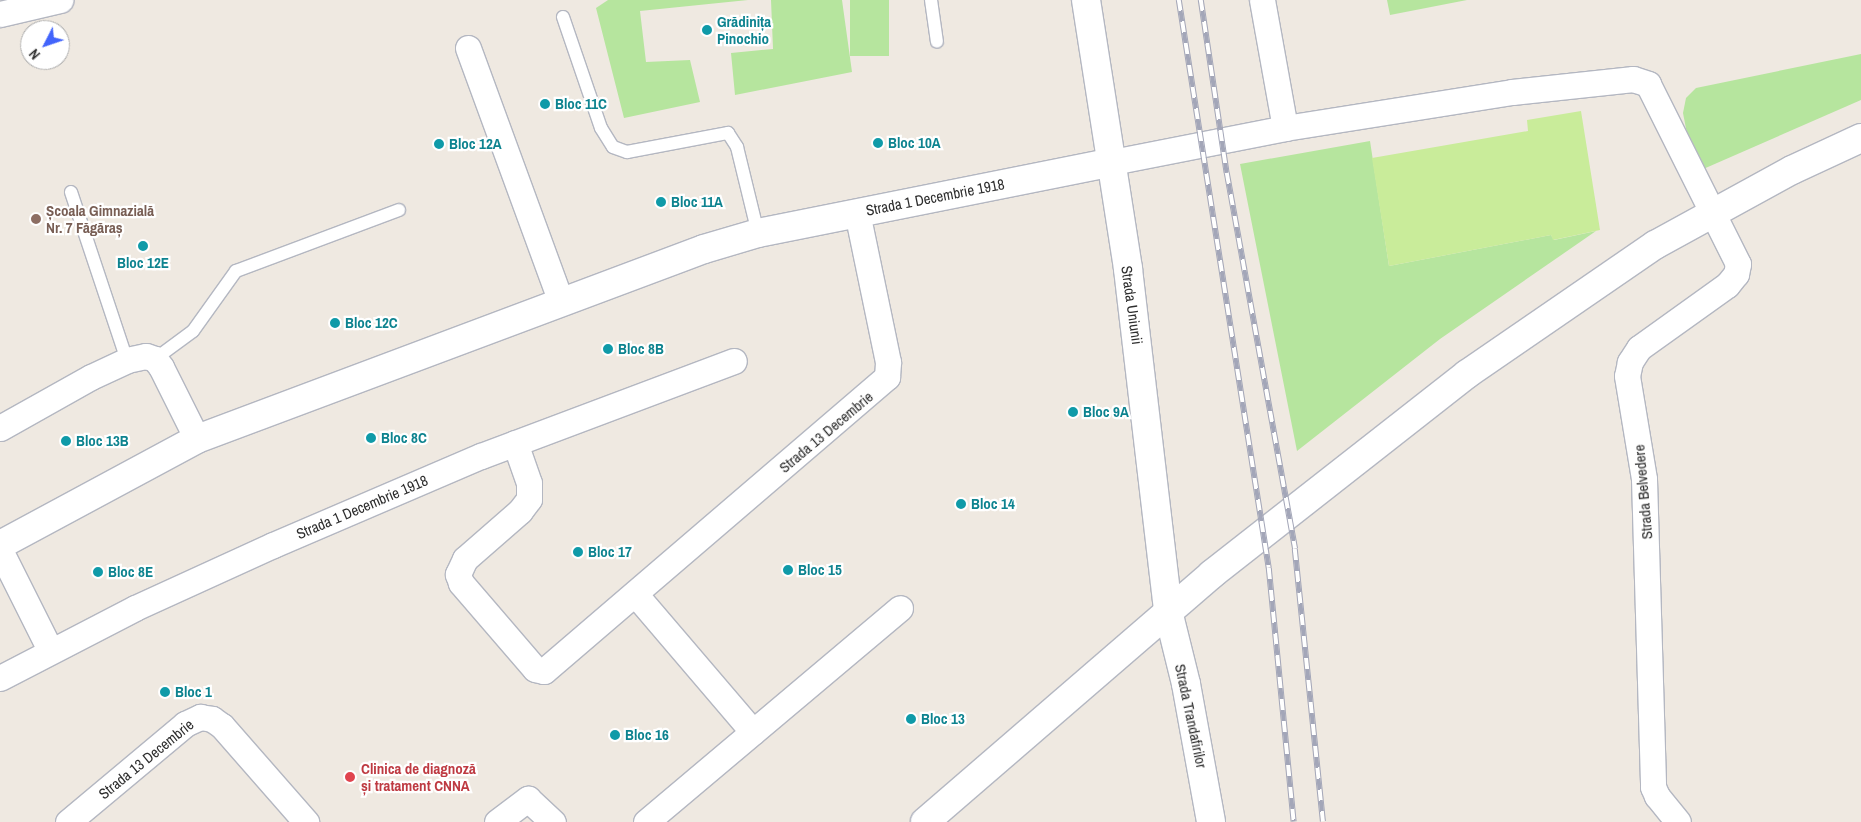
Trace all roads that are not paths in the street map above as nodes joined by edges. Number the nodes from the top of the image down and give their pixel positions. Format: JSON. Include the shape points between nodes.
{"nodes":[{"id":1,"x":60,"y":0,"type":"edge"},
{"id":2,"x":930,"y":0,"type":"edge"},
{"id":3,"x":1086,"y":0,"type":"edge"},
{"id":4,"x":1262,"y":0,"type":"edge"},
{"id":5,"x":0,"y":14,"type":"edge"},
{"id":6,"x":563,"y":17,"type":"dead end"},
{"id":7,"x":937,"y":42,"type":"dead end"},
{"id":8,"x":468,"y":48,"type":"dead end"},
{"id":9,"x":1285,"y":128,"type":"junction"},
{"id":10,"x":1861,"y":138,"type":"edge"},
{"id":11,"x":1112,"y":162,"type":"junction"},
{"id":12,"x":71,"y":192,"type":"dead end"},
{"id":13,"x":399,"y":210,"type":"dead end"},
{"id":14,"x":858,"y":212,"type":"junction"},
{"id":15,"x":1712,"y":212,"type":"junction"},
{"id":16,"x":758,"y":233,"type":"junction"},
{"id":17,"x":561,"y":302,"type":"junction"},
{"id":18,"x":127,"y":360,"type":"junction"},
{"id":19,"x":155,"y":360,"type":"junction"},
{"id":20,"x":734,"y":361,"type":"dead end"},
{"id":21,"x":0,"y":428,"type":"edge"},
{"id":22,"x":197,"y":439,"type":"junction"},
{"id":23,"x":515,"y":443,"type":"junction"},
{"id":24,"x":0,"y":545,"type":"edge"},
{"id":25,"x":0,"y":550,"type":"edge"},
{"id":26,"x":636,"y":595,"type":"junction"},
{"id":27,"x":900,"y":608,"type":"dead end"},
{"id":28,"x":1168,"y":611,"type":"junction"},
{"id":29,"x":50,"y":650,"type":"junction"},
{"id":30,"x":0,"y":678,"type":"edge"},
{"id":31,"x":752,"y":732,"type":"junction"},
{"id":32,"x":68,"y":822,"type":"edge"},
{"id":33,"x":306,"y":822,"type":"edge"},
{"id":34,"x":497,"y":822,"type":"edge"},
{"id":35,"x":553,"y":822,"type":"edge"},
{"id":36,"x":646,"y":822,"type":"edge"},
{"id":37,"x":925,"y":822,"type":"edge"},
{"id":38,"x":1211,"y":822,"type":"edge"},
{"id":39,"x":1678,"y":822,"type":"edge"}],
"edges":[{"from":1,"to":5,"type":"street"},
{"from":2,"to":7,"type":"lane"},
{"from":3,"to":11,"type":"main road","name":"Strada Uniunii"},
{"from":4,"to":9,"type":"street"},
{"from":6,"to":16,"type":"lane","via":[[601,128],[613,147],[627,152],[728,133],[736,147]]},
{"from":8,"to":17,"type":"street"},
{"from":9,"to":11,"type":"street","name":"Strada Belvedere"},
{"from":9,"to":15,"type":"street","name":"Strada Belvedere","via":[[1512,92],[1641,80],[1648,84]]},
{"from":10,"to":15,"type":"main road"},
{"from":11,"to":14,"type":"main road","name":"Strada 1 Decembrie 1918"},
{"from":11,"to":28,"type":"main road","name":"Strada Uniunii","via":[[1138,348]]},
{"from":12,"to":18,"type":"lane"},
{"from":13,"to":19,"type":"lane","via":[[236,271],[193,331]]},
{"from":14,"to":16,"type":"main road","name":"Strada 1 Decembrie 1918"},
{"from":14,"to":26,"type":"street","name":"Strada 13 Decembrie","via":[[888,362],[887,377]]},
{"from":15,"to":28,"type":"main road","via":[[1599,281],[1467,374]]},
{"from":15,"to":39,"type":"street","name":"Strada Belvedere","via":[[1738,264],[1736,274],[1639,348],[1630,362],[1627,376],[1644,479],[1654,787],[1657,796]]},
{"from":16,"to":17,"type":"main road","name":"Strada 1 Decembrie 1918"},
{"from":17,"to":22,"type":"main road","name":"Strada 1 Decembrie 1918"},
{"from":18,"to":19,"type":"street","via":[[146,356]]},
{"from":18,"to":21,"type":"street"},
{"from":19,"to":22,"type":"street"},
{"from":20,"to":23,"type":"street","name":"Strada 1 Decembrie 1918"},
{"from":22,"to":24,"type":"main road","name":"Strada 1 Decembrie 1918"},
{"from":23,"to":26,"type":"street","name":"Strada 13 Decembrie","via":[[529,484],[529,499],[520,511],[465,558],[458,570],[461,583],[538,671],[548,669]]},
{"from":23,"to":29,"type":"street","name":"Strada 1 Decembrie 1918","via":[[265,548]]},
{"from":25,"to":29,"type":"street"},
{"from":26,"to":31,"type":"street"},
{"from":27,"to":31,"type":"street"},
{"from":28,"to":37,"type":"main road"},
{"from":28,"to":38,"type":"main road","name":"Strada Trandafirilor","via":[[1186,684]]},
{"from":29,"to":30,"type":"street","name":"Strada 1 Decembrie 1918"},
{"from":31,"to":36,"type":"street"},
{"from":32,"to":33,"type":"street","name":"Strada 13 Decembrie","via":[[185,724],[200,717],[212,719],[222,726]]},
{"from":34,"to":35,"type":"street","via":[[528,799]]}]}
